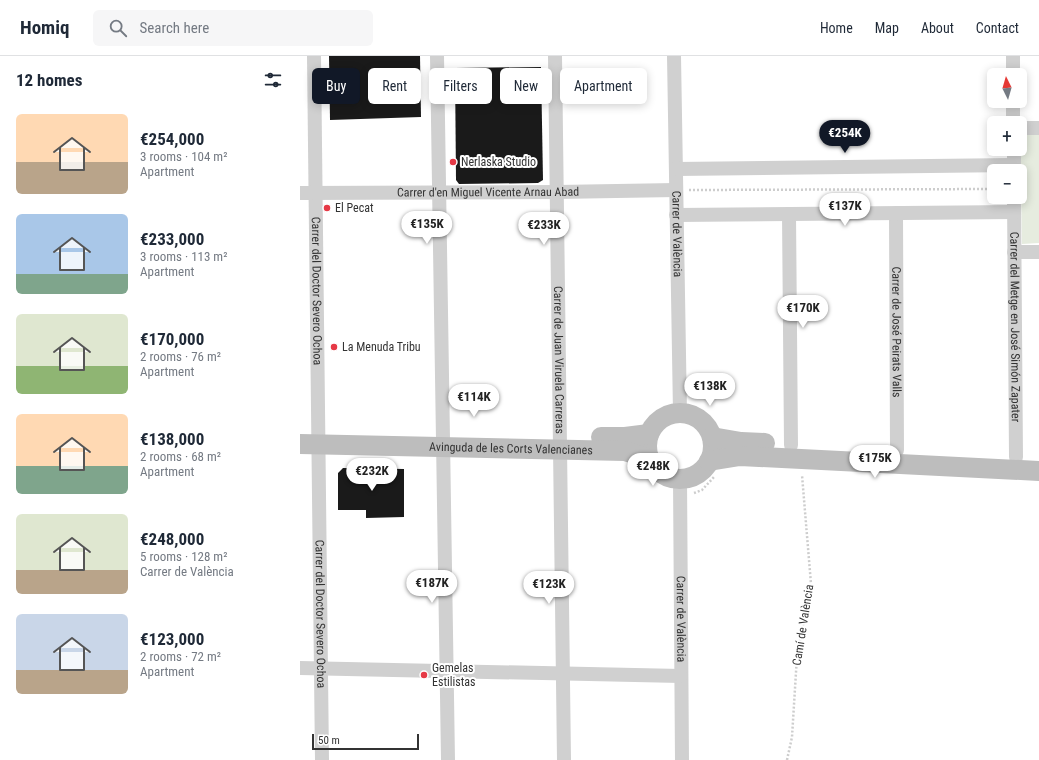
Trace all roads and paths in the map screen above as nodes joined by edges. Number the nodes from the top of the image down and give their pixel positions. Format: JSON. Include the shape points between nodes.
{"nodes":[{"id":1,"x":314,"y":56,"type":"edge"},
{"id":2,"x":437,"y":56,"type":"edge"},
{"id":3,"x":555,"y":56,"type":"edge"},
{"id":4,"x":674,"y":56,"type":"edge"},
{"id":5,"x":1013,"y":56,"type":"edge"},
{"id":6,"x":1013,"y":68,"type":"edge"},
{"id":7,"x":1027,"y":128,"type":"edge"},
{"id":8,"x":1039,"y":128,"type":"edge"},
{"id":9,"x":987,"y":168,"type":"edge"},
{"id":10,"x":676,"y":169,"type":"junction"},
{"id":11,"x":987,"y":189,"type":"edge"},
{"id":12,"x":676,"y":190,"type":"junction"},
{"id":13,"x":557,"y":192,"type":"junction"},
{"id":14,"x":300,"y":193,"type":"edge"},
{"id":15,"x":315,"y":193,"type":"junction"},
{"id":16,"x":439,"y":193,"type":"junction"},
{"id":17,"x":1014,"y":204,"type":"edge"},
{"id":18,"x":1014,"y":212,"type":"junction"},
{"id":19,"x":896,"y":213,"type":"junction"},
{"id":20,"x":789,"y":214,"type":"junction"},
{"id":21,"x":676,"y":215,"type":"junction"},
{"id":22,"x":1014,"y":252,"type":"junction"},
{"id":23,"x":1039,"y":252,"type":"edge"},
{"id":24,"x":680,"y":413,"type":"junction"},
{"id":25,"x":649,"y":434,"type":"junction"},
{"id":26,"x":309,"y":437,"type":"edge"},
{"id":27,"x":712,"y":437,"type":"junction"},
{"id":28,"x":443,"y":440,"type":"junction"},
{"id":29,"x":560,"y":443,"type":"junction"},
{"id":30,"x":791,"y":445,"type":"junction"},
{"id":31,"x":897,"y":450,"type":"junction"},
{"id":32,"x":1016,"y":457,"type":"junction"},
{"id":33,"x":1039,"y":458,"type":"edge"},
{"id":34,"x":649,"y":459,"type":"junction"},
{"id":35,"x":713,"y":468,"type":"junction"},
{"id":36,"x":1039,"y":471,"type":"edge"},
{"id":37,"x":802,"y":473,"type":"dead end"},
{"id":38,"x":686,"y":487,"type":"junction"},
{"id":39,"x":300,"y":668,"type":"edge"},
{"id":40,"x":321,"y":668,"type":"junction"},
{"id":41,"x":446,"y":671,"type":"junction"},
{"id":42,"x":563,"y":674,"type":"junction"},
{"id":43,"x":681,"y":676,"type":"junction"},
{"id":44,"x":322,"y":760,"type":"edge"},
{"id":45,"x":448,"y":760,"type":"edge"},
{"id":46,"x":564,"y":760,"type":"edge"},
{"id":47,"x":682,"y":760,"type":"edge"},
{"id":48,"x":787,"y":760,"type":"edge"}],
"edges":[{"from":1,"to":15,"type":"street","name":"Carrer del Doctor Severo Ochoa"},
{"from":2,"to":16,"type":"street"},
{"from":3,"to":13,"type":"street","name":"Carrer de Juan Viruela Carreras"},
{"from":4,"to":10,"type":"street","name":"Carrer de València"},
{"from":5,"to":6,"type":"street"},
{"from":7,"to":8,"type":"street"},
{"from":9,"to":10,"type":"street"},
{"from":10,"to":12,"type":"street","name":"Carrer de València"},
{"from":11,"to":12,"type":"path"},
{"from":12,"to":13,"type":"street","name":"Carrer d'en Miguel Vicente Arnau Abad"},
{"from":12,"to":21,"type":"street","name":"Carrer de València"},
{"from":13,"to":16,"type":"street","name":"Carrer d'en Miguel Vicente Arnau Abad"},
{"from":13,"to":29,"type":"street","name":"Carrer de Juan Viruela Carreras"},
{"from":14,"to":15,"type":"street","name":"Carrer d'en Miguel Vicente Arnau Abad"},
{"from":15,"to":16,"type":"street","name":"Carrer d'en Miguel Vicente Arnau Abad"},
{"from":15,"to":26,"type":"street","name":"Carrer del Doctor Severo Ochoa"},
{"from":16,"to":28,"type":"street"},
{"from":17,"to":18,"type":"street","name":"Carrer del Metge en José Simón Zapater"},
{"from":18,"to":19,"type":"street"},
{"from":18,"to":22,"type":"street","name":"Carrer del Metge en José Simón Zapater"},
{"from":19,"to":20,"type":"street"},
{"from":19,"to":31,"type":"street","name":"Carrer de José Peirats Valls"},
{"from":20,"to":21,"type":"street"},
{"from":20,"to":30,"type":"street"},
{"from":21,"to":24,"type":"street","name":"Carrer de València"},
{"from":22,"to":23,"type":"street"},
{"from":22,"to":32,"type":"street","name":"Carrer del Metge en José Simón Zapater"},
{"from":24,"to":25,"type":"street","via":[[661,419]]},
{"from":24,"to":27,"type":"street","via":[[700,419]]},
{"from":25,"to":29,"type":"street","name":"Avinguda de les Corts Valencianes"},
{"from":25,"to":34,"type":"street"},
{"from":26,"to":28,"type":"street","name":"Avinguda de les Corts Valencianes"},
{"from":26,"to":40,"type":"street","name":"Carrer del Doctor Severo Ochoa"},
{"from":27,"to":30,"type":"street","via":[[741,442]]},
{"from":27,"to":35,"type":"street"},
{"from":28,"to":29,"type":"street","name":"Avinguda de les Corts Valencianes"},
{"from":28,"to":41,"type":"street"},
{"from":29,"to":34,"type":"street","name":"Avinguda de les Corts Valencianes","via":[[625,451]]},
{"from":29,"to":42,"type":"street","name":"Carrer de Juan Viruela Carreras"},
{"from":30,"to":31,"type":"street"},
{"from":31,"to":32,"type":"street"},
{"from":32,"to":33,"type":"street"},
{"from":34,"to":38,"type":"street","via":[[662,474]]},
{"from":35,"to":36,"type":"street","via":[[740,456]]},
{"from":35,"to":38,"type":"street","via":[[705,467]]},
{"from":35,"to":38,"type":"path","via":[[710,483],[702,490]]},
{"from":37,"to":48,"type":"path","name":"Camí de València","via":[[811,584],[797,656],[792,737]]},
{"from":38,"to":43,"type":"street","name":"Carrer de València"},
{"from":39,"to":40,"type":"street"},
{"from":40,"to":41,"type":"street"},
{"from":40,"to":44,"type":"street","name":"Carrer del Doctor Severo Ochoa"},
{"from":41,"to":42,"type":"street"},
{"from":41,"to":45,"type":"street"},
{"from":42,"to":43,"type":"street"},
{"from":42,"to":46,"type":"street","name":"Carrer de Juan Viruela Carreras"},
{"from":43,"to":47,"type":"street","name":"Carrer de València"}]}
